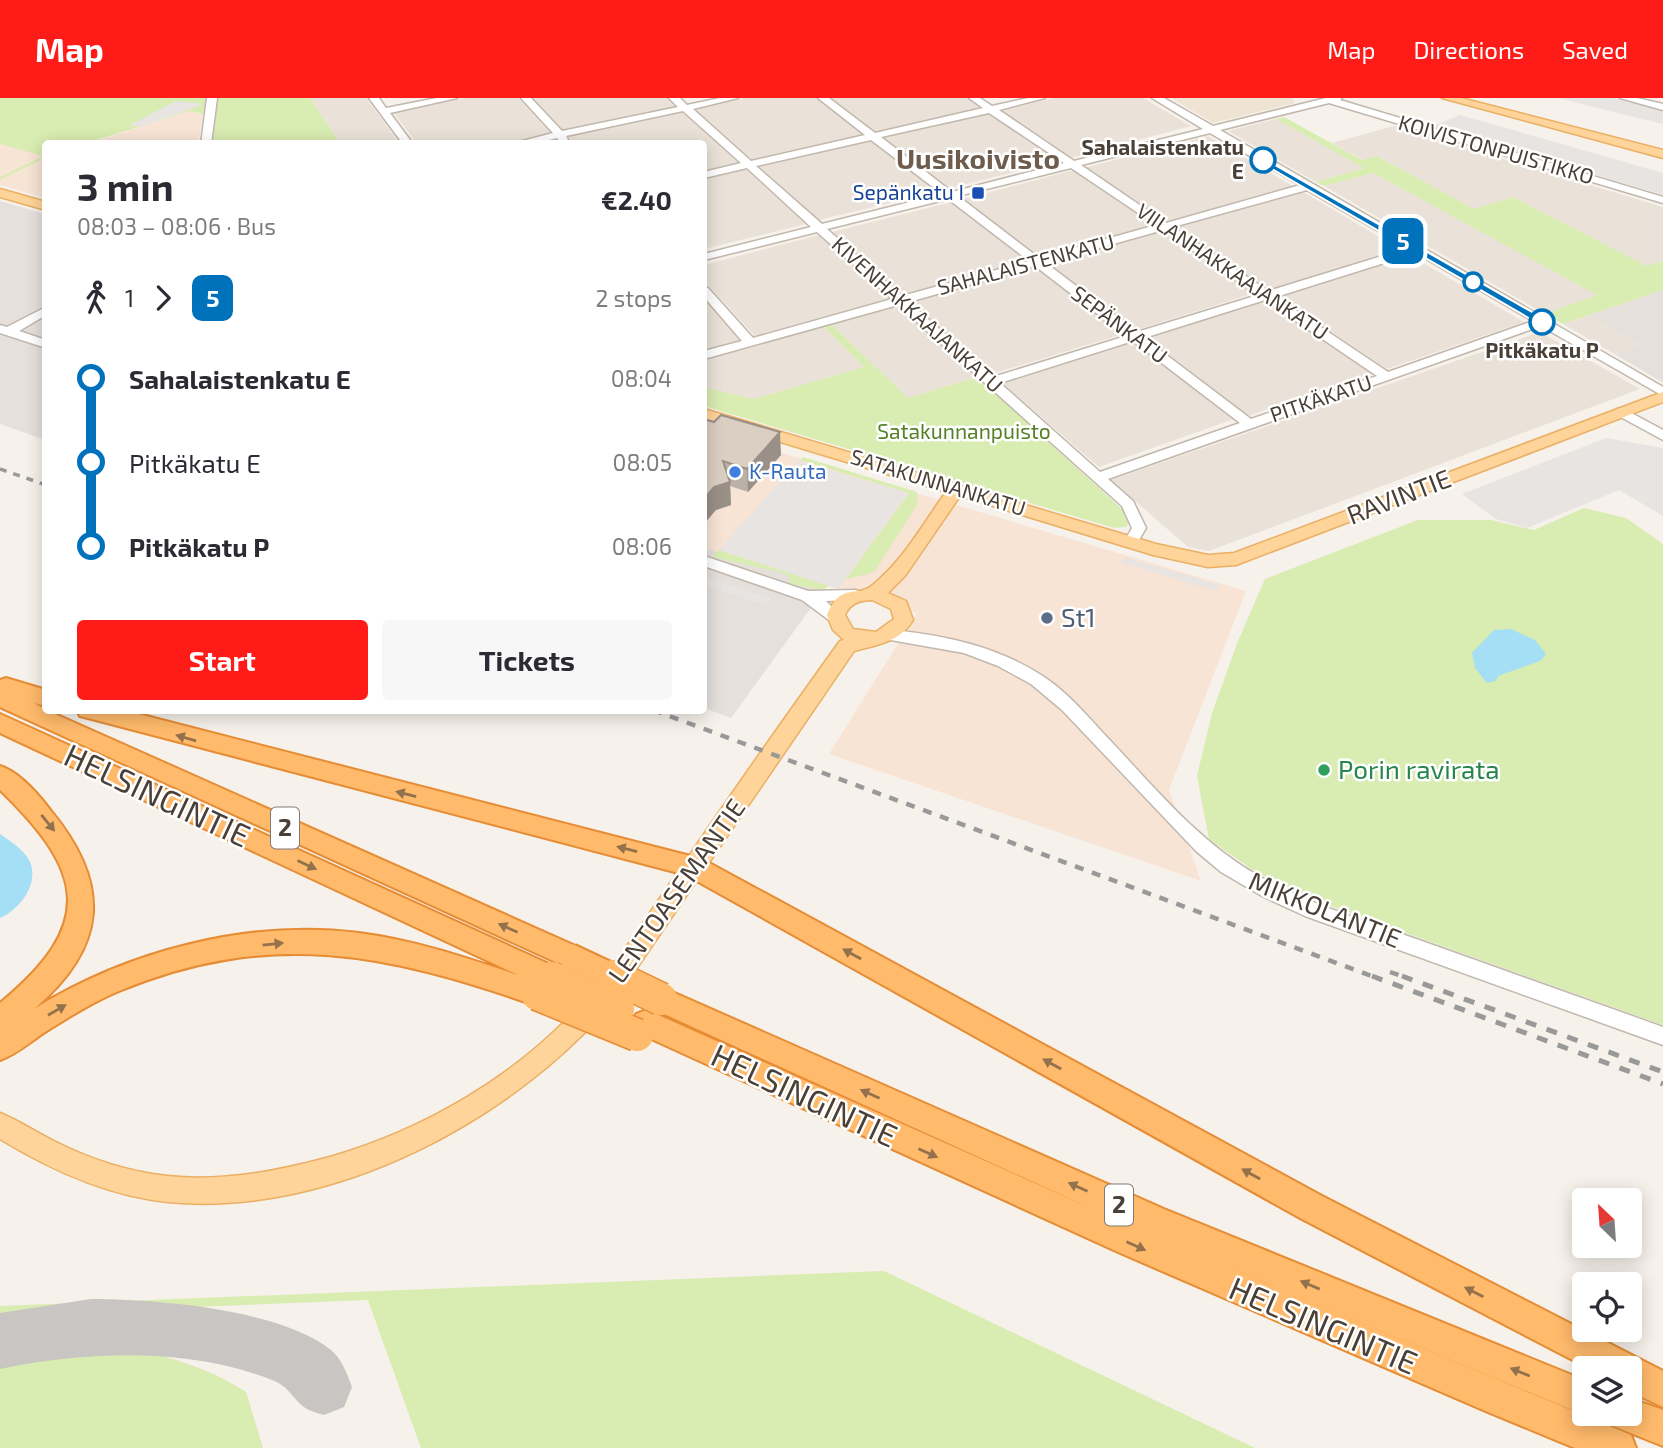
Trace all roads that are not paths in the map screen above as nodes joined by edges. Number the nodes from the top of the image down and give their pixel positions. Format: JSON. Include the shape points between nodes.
{"nodes":[{"id":1,"x":212,"y":98,"type":"edge"},
{"id":2,"x":374,"y":98,"type":"edge"},
{"id":3,"x":452,"y":98,"type":"edge"},
{"id":4,"x":526,"y":98,"type":"edge"},
{"id":5,"x":674,"y":98,"type":"edge"},
{"id":6,"x":733,"y":98,"type":"edge"},
{"id":7,"x":823,"y":98,"type":"edge"},
{"id":8,"x":974,"y":98,"type":"edge"},
{"id":9,"x":1040,"y":98,"type":"edge"},
{"id":10,"x":1157,"y":98,"type":"edge"},
{"id":11,"x":1448,"y":98,"type":"edge"},
{"id":12,"x":1462,"y":98,"type":"edge"},
{"id":13,"x":1625,"y":98,"type":"edge"},
{"id":14,"x":1333,"y":99,"type":"edge"},
{"id":15,"x":1663,"y":107,"type":"edge"},
{"id":16,"x":685,"y":108,"type":"junction"},
{"id":17,"x":991,"y":110,"type":"junction"},
{"id":18,"x":384,"y":111,"type":"junction"},
{"id":19,"x":1210,"y":130,"type":"junction"},
{"id":20,"x":559,"y":134,"type":"junction"},
{"id":21,"x":872,"y":136,"type":"junction"},
{"id":22,"x":1596,"y":137,"type":"junction"},
{"id":23,"x":207,"y":140,"type":"edge"},
{"id":24,"x":405,"y":140,"type":"edge"},
{"id":25,"x":533,"y":140,"type":"edge"},
{"id":26,"x":564,"y":140,"type":"edge"},
{"id":27,"x":1663,"y":155,"type":"edge"},
{"id":28,"x":1072,"y":164,"type":"junction"},
{"id":29,"x":749,"y":165,"type":"junction"},
{"id":30,"x":707,"y":174,"type":"edge"},
{"id":31,"x":1308,"y":186,"type":"junction"},
{"id":32,"x":0,"y":193,"type":"edge"},
{"id":33,"x":950,"y":195,"type":"junction"},
{"id":34,"x":1663,"y":200,"type":"edge"},
{"id":35,"x":42,"y":205,"type":"edge"},
{"id":36,"x":1164,"y":227,"type":"junction"},
{"id":37,"x":820,"y":228,"type":"junction"},
{"id":38,"x":1417,"y":249,"type":"junction"},
{"id":39,"x":707,"y":256,"type":"edge"},
{"id":40,"x":1037,"y":262,"type":"junction"},
{"id":41,"x":707,"y":293,"type":"edge"},
{"id":42,"x":1267,"y":295,"type":"junction"},
{"id":43,"x":899,"y":300,"type":"junction"},
{"id":44,"x":42,"y":312,"type":"edge"},
{"id":45,"x":1542,"y":322,"type":"junction"},
{"id":46,"x":4,"y":331,"type":"edge"},
{"id":47,"x":1132,"y":335,"type":"junction"},
{"id":48,"x":750,"y":342,"type":"junction"},
{"id":49,"x":42,"y":343,"type":"edge"},
{"id":50,"x":707,"y":354,"type":"edge"},
{"id":51,"x":1386,"y":376,"type":"junction"},
{"id":52,"x":992,"y":381,"type":"junction"},
{"id":53,"x":1663,"y":394,"type":"edge"},
{"id":54,"x":1622,"y":412,"type":"junction"},
{"id":55,"x":707,"y":415,"type":"edge"},
{"id":56,"x":1250,"y":424,"type":"junction"},
{"id":57,"x":1663,"y":436,"type":"edge"},
{"id":58,"x":1099,"y":477,"type":"junction"},
{"id":59,"x":957,"y":488,"type":"junction"},
{"id":60,"x":1131,"y":542,"type":"junction"},
{"id":61,"x":707,"y":562,"type":"edge"},
{"id":62,"x":807,"y":596,"type":"junction"},
{"id":63,"x":882,"y":600,"type":"junction"},
{"id":64,"x":842,"y":632,"type":"junction"},
{"id":65,"x":883,"y":637,"type":"junction"},
{"id":66,"x":933,"y":638,"type":"junction"},
{"id":67,"x":0,"y":684,"type":"edge"},
{"id":68,"x":42,"y":697,"type":"edge"},
{"id":69,"x":0,"y":698,"type":"edge"},
{"id":70,"x":104,"y":714,"type":"edge"},
{"id":71,"x":0,"y":723,"type":"edge"},
{"id":72,"x":0,"y":775,"type":"edge"},
{"id":73,"x":693,"y":866,"type":"junction"},
{"id":74,"x":545,"y":986,"type":"junction"},
{"id":75,"x":648,"y":1019,"type":"junction"},
{"id":76,"x":0,"y":1020,"type":"edge"},
{"id":77,"x":1663,"y":1036,"type":"edge"},
{"id":78,"x":0,"y":1047,"type":"edge"},
{"id":79,"x":0,"y":1125,"type":"edge"},
{"id":80,"x":1599,"y":1356,"type":"edge"},
{"id":81,"x":1642,"y":1379,"type":"edge"},
{"id":82,"x":1663,"y":1390,"type":"edge"},
{"id":83,"x":1572,"y":1393,"type":"edge"},
{"id":84,"x":1642,"y":1420,"type":"edge"},
{"id":85,"x":1663,"y":1428,"type":"edge"},
{"id":86,"x":1618,"y":1448,"type":"edge"}],
"edges":[{"from":1,"to":23,"type":"street"},
{"from":2,"to":18,"type":"street"},
{"from":3,"to":18,"type":"street"},
{"from":4,"to":20,"type":"street"},
{"from":5,"to":16,"type":"street","name":"KIVENHAKKAAJANKATU"},
{"from":6,"to":16,"type":"street"},
{"from":7,"to":21,"type":"street","name":"SEPÄNKATU"},
{"from":8,"to":17,"type":"street","name":"VIILANHAKKAAJANKATU"},
{"from":9,"to":17,"type":"street"},
{"from":10,"to":19,"type":"street"},
{"from":11,"to":22,"type":"main road"},
{"from":12,"to":22,"type":"main road"},
{"from":13,"to":15,"type":"street"},
{"from":14,"to":19,"type":"street","name":"KOIVISTONPUISTIKKO"},
{"from":14,"to":34,"type":"street","name":"KOIVISTONPUISTIKKO"},
{"from":16,"to":20,"type":"street"},
{"from":16,"to":29,"type":"street","name":"KIVENHAKKAAJANKATU"},
{"from":17,"to":21,"type":"street"},
{"from":17,"to":28,"type":"street","name":"VIILANHAKKAAJANKATU"},
{"from":18,"to":24,"type":"street"},
{"from":19,"to":28,"type":"street","name":"KOIVISTONPUISTIKKO"},
{"from":19,"to":31,"type":"street"},
{"from":20,"to":25,"type":"street"},
{"from":20,"to":26,"type":"street"},
{"from":21,"to":29,"type":"street"},
{"from":21,"to":33,"type":"street","name":"SEPÄNKATU"},
{"from":22,"to":27,"type":"main road"},
{"from":28,"to":33,"type":"street","name":"KOIVISTONPUISTIKKO"},
{"from":28,"to":36,"type":"street","name":"VIILANHAKKAAJANKATU"},
{"from":29,"to":30,"type":"street"},
{"from":29,"to":37,"type":"street","name":"KIVENHAKKAAJANKATU"},
{"from":31,"to":36,"type":"street","name":"SAHALAISTENKATU"},
{"from":31,"to":38,"type":"street"},
{"from":32,"to":35,"type":"main road"},
{"from":33,"to":37,"type":"street","name":"KOIVISTONPUISTIKKO"},
{"from":33,"to":40,"type":"street","name":"SEPÄNKATU"},
{"from":36,"to":40,"type":"street","name":"SAHALAISTENKATU"},
{"from":36,"to":42,"type":"street","name":"VIILANHAKKAAJANKATU"},
{"from":37,"to":39,"type":"street","name":"KOIVISTONPUISTIKKO"},
{"from":37,"to":43,"type":"street","name":"KIVENHAKKAAJANKATU"},
{"from":38,"to":42,"type":"street"},
{"from":38,"to":45,"type":"street"},
{"from":40,"to":43,"type":"street","name":"SAHALAISTENKATU"},
{"from":40,"to":47,"type":"street","name":"SEPÄNKATU"},
{"from":41,"to":48,"type":"street"},
{"from":42,"to":47,"type":"street"},
{"from":42,"to":51,"type":"street","name":"VIILANHAKKAAJANKATU"},
{"from":43,"to":48,"type":"street","name":"SAHALAISTENKATU"},
{"from":43,"to":52,"type":"street","name":"KIVENHAKKAAJANKATU"},
{"from":44,"to":46,"type":"street"},
{"from":45,"to":51,"type":"street","name":"PITKÄKATU"},
{"from":45,"to":53,"type":"street"},
{"from":46,"to":49,"type":"street"},
{"from":47,"to":52,"type":"street"},
{"from":47,"to":56,"type":"street","name":"SEPÄNKATU"},
{"from":48,"to":50,"type":"street","name":"SAHALAISTENKATU"},
{"from":51,"to":56,"type":"street","name":"PITKÄKATU"},
{"from":52,"to":58,"type":"street","name":"KIVENHAKKAAJANKATU"},
{"from":53,"to":54,"type":"main road","name":"RAVINTIE"},
{"from":54,"to":57,"type":"street"},
{"from":54,"to":60,"type":"main road","name":"RAVINTIE","via":[[1225,561],[1186,558]]},
{"from":55,"to":59,"type":"main road","name":"SATAKUNNANKATU"},
{"from":56,"to":58,"type":"street","name":"PITKÄKATU"},
{"from":58,"to":60,"type":"street","name":"KIVENHAKKAAJANKATU","via":[[1128,504],[1138,522]]},
{"from":59,"to":60,"type":"main road","name":"SATAKUNNANKATU"},
{"from":59,"to":63,"type":"main road"},
{"from":61,"to":62,"type":"street"},
{"from":62,"to":63,"type":"street"},
{"from":62,"to":64,"type":"street","via":[[819,603]]},
{"from":63,"to":64,"type":"main road","name":"LENTOASEMANTIE","via":[[840,605]]},
{"from":63,"to":65,"type":"main road","via":[[900,628]]},
{"from":63,"to":66,"type":"street"},
{"from":64,"to":65,"type":"main road"},
{"from":64,"to":73,"type":"main road","name":"LENTOASEMANTIE"},
{"from":65,"to":66,"type":"street"},
{"from":66,"to":77,"type":"street","name":"MIKKOLANTIE","via":[[1006,663],[1039,681],[1194,839],[1257,886]]},
{"from":67,"to":68,"type":"highway"},
{"from":75,"to":69,"type":"highway","name":"HELSINGINTIE","number":"2","one_way":true,"bridge":true,"via":[[570,956]]},
{"from":73,"to":70,"type":"highway","one_way":true},
{"from":71,"to":74,"type":"highway","name":"HELSINGINTIE","number":"2","one_way":true},
{"from":72,"to":76,"type":"highway","one_way":true,"via":[[58,834],[72,858],[83,898],[81,919],[65,960],[23,1004]]},
{"from":73,"to":79,"type":"main road","name":"LENTOASEMANTIE","via":[[631,965],[530,1070],[459,1116],[369,1159],[253,1186],[158,1186],[98,1173],[47,1153]]},
{"from":80,"to":73,"type":"highway","one_way":true,"via":[[1311,1207]]},
{"from":74,"to":75,"type":"highway","bridge":true},
{"from":78,"to":74,"type":"highway","one_way":true,"via":[[83,995],[141,972],[194,957],[291,942],[356,945]]},
{"from":83,"to":75,"type":"highway","name":"HELSINGINTIE","number":"2","one_way":true},
{"from":75,"to":86,"type":"highway","name":"HELSINGINTIE","number":"2","one_way":true,"via":[[735,1079],[844,1114],[1313,1323]]},
{"from":81,"to":82,"type":"highway"},
{"from":84,"to":85,"type":"highway"}]}
